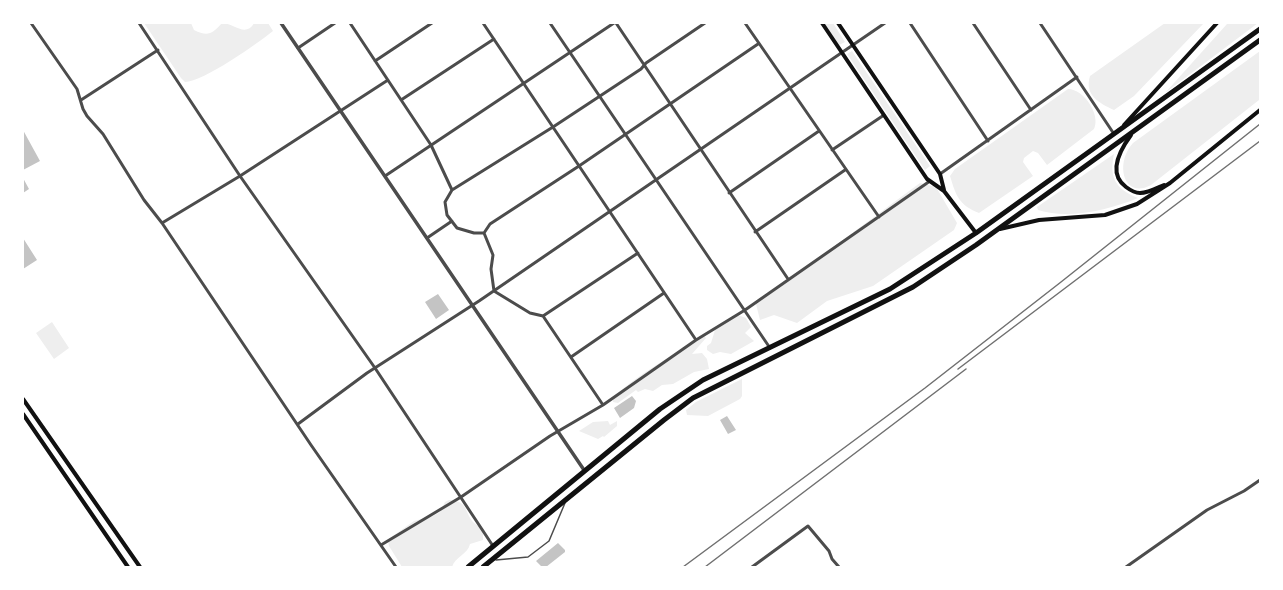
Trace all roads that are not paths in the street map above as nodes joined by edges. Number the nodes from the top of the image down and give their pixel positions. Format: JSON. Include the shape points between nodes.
{"nodes":[{"id":1,"x":31,"y":23,"type":"edge"},
{"id":2,"x":140,"y":23,"type":"edge"},
{"id":3,"x":281,"y":23,"type":"edge"},
{"id":4,"x":335,"y":23,"type":"edge"},
{"id":5,"x":350,"y":23,"type":"edge"},
{"id":6,"x":432,"y":23,"type":"edge"},
{"id":7,"x":483,"y":23,"type":"edge"},
{"id":8,"x":550,"y":23,"type":"edge"},
{"id":9,"x":615,"y":23,"type":"edge"},
{"id":10,"x":705,"y":23,"type":"edge"},
{"id":11,"x":745,"y":23,"type":"edge"},
{"id":12,"x":822,"y":23,"type":"edge"},
{"id":13,"x":838,"y":23,"type":"edge"},
{"id":14,"x":885,"y":23,"type":"edge"},
{"id":15,"x":910,"y":23,"type":"edge"},
{"id":16,"x":973,"y":23,"type":"edge"},
{"id":17,"x":1040,"y":23,"type":"edge"},
{"id":18,"x":1217,"y":23,"type":"edge"},
{"id":19,"x":1260,"y":29,"type":"edge"},
{"id":20,"x":494,"y":39,"type":"junction"},
{"id":21,"x":1260,"y":40,"type":"edge"},
{"id":22,"x":758,"y":44,"type":"junction"},
{"id":23,"x":853,"y":46,"type":"junction"},
{"id":24,"x":298,"y":48,"type":"junction"},
{"id":25,"x":158,"y":50,"type":"junction"},
{"id":26,"x":570,"y":52,"type":"junction"},
{"id":27,"x":842,"y":53,"type":"junction"},
{"id":28,"x":376,"y":61,"type":"junction"},
{"id":29,"x":643,"y":66,"type":"junction"},
{"id":30,"x":1077,"y":78,"type":"junction"},
{"id":31,"x":388,"y":80,"type":"junction"},
{"id":32,"x":524,"y":84,"type":"junction"},
{"id":33,"x":791,"y":88,"type":"junction"},
{"id":34,"x":600,"y":96,"type":"junction"},
{"id":35,"x":81,"y":100,"type":"junction"},
{"id":36,"x":401,"y":100,"type":"junction"},
{"id":37,"x":670,"y":104,"type":"junction"},
{"id":38,"x":1031,"y":110,"type":"junction"},
{"id":39,"x":1260,"y":110,"type":"edge"},
{"id":40,"x":341,"y":112,"type":"junction"},
{"id":41,"x":884,"y":115,"type":"junction"},
{"id":42,"x":554,"y":127,"type":"junction"},
{"id":43,"x":1135,"y":128,"type":"junction"},
{"id":44,"x":1120,"y":130,"type":"junction"},
{"id":45,"x":819,"y":131,"type":"junction"},
{"id":46,"x":625,"y":134,"type":"junction"},
{"id":47,"x":1114,"y":134,"type":"junction"},
{"id":48,"x":988,"y":140,"type":"junction"},
{"id":49,"x":431,"y":145,"type":"junction"},
{"id":50,"x":700,"y":150,"type":"junction"},
{"id":51,"x":832,"y":150,"type":"junction"},
{"id":52,"x":579,"y":166,"type":"junction"},
{"id":53,"x":845,"y":170,"type":"junction"},
{"id":54,"x":940,"y":174,"type":"junction"},
{"id":55,"x":240,"y":176,"type":"junction"},
{"id":56,"x":385,"y":176,"type":"junction"},
{"id":57,"x":655,"y":180,"type":"junction"},
{"id":58,"x":930,"y":181,"type":"junction"},
{"id":59,"x":1170,"y":183,"type":"junction"},
{"id":60,"x":452,"y":190,"type":"junction"},
{"id":61,"x":944,"y":191,"type":"junction"},
{"id":62,"x":729,"y":193,"type":"junction"},
{"id":63,"x":610,"y":212,"type":"junction"},
{"id":64,"x":878,"y":217,"type":"junction"},
{"id":65,"x":452,"y":221,"type":"junction"},
{"id":66,"x":162,"y":223,"type":"junction"},
{"id":67,"x":998,"y":229,"type":"junction"},
{"id":68,"x":755,"y":232,"type":"junction"},
{"id":69,"x":484,"y":233,"type":"junction"},
{"id":70,"x":976,"y":233,"type":"junction"},
{"id":71,"x":427,"y":238,"type":"junction"},
{"id":72,"x":982,"y":241,"type":"junction"},
{"id":73,"x":638,"y":253,"type":"junction"},
{"id":74,"x":788,"y":280,"type":"junction"},
{"id":75,"x":494,"y":291,"type":"junction"},
{"id":76,"x":664,"y":293,"type":"junction"},
{"id":77,"x":473,"y":306,"type":"junction"},
{"id":78,"x":745,"y":310,"type":"junction"},
{"id":79,"x":543,"y":316,"type":"junction"},
{"id":80,"x":696,"y":340,"type":"junction"},
{"id":81,"x":770,"y":348,"type":"junction"},
{"id":82,"x":571,"y":357,"type":"junction"},
{"id":83,"x":375,"y":368,"type":"junction"},
{"id":84,"x":23,"y":399,"type":"edge"},
{"id":85,"x":603,"y":405,"type":"junction"},
{"id":86,"x":23,"y":414,"type":"edge"},
{"id":87,"x":298,"y":424,"type":"junction"},
{"id":88,"x":558,"y":432,"type":"junction"},
{"id":89,"x":584,"y":470,"type":"junction"},
{"id":90,"x":591,"y":480,"type":"junction"},
{"id":91,"x":1260,"y":480,"type":"edge"},
{"id":92,"x":86,"y":490,"type":"junction"},
{"id":93,"x":79,"y":494,"type":"junction"},
{"id":94,"x":461,"y":496,"type":"junction"},
{"id":95,"x":566,"y":501,"type":"junction"},
{"id":96,"x":381,"y":545,"type":"junction"},
{"id":97,"x":494,"y":546,"type":"junction"},
{"id":98,"x":492,"y":560,"type":"junction"},
{"id":99,"x":128,"y":567,"type":"edge"},
{"id":100,"x":140,"y":567,"type":"edge"},
{"id":101,"x":396,"y":567,"type":"edge"},
{"id":102,"x":468,"y":567,"type":"edge"},
{"id":103,"x":483,"y":567,"type":"edge"},
{"id":104,"x":752,"y":567,"type":"edge"},
{"id":105,"x":839,"y":567,"type":"edge"},
{"id":106,"x":1126,"y":567,"type":"edge"}],
"edges":[{"from":1,"to":35,"type":"street","via":[[78,89]]},
{"from":2,"to":25,"type":"street"},
{"from":3,"to":24,"type":"street"},
{"from":4,"to":24,"type":"street"},
{"from":5,"to":28,"type":"street"},
{"from":6,"to":28,"type":"street"},
{"from":7,"to":20,"type":"street"},
{"from":8,"to":26,"type":"street"},
{"from":9,"to":26,"type":"street"},
{"from":9,"to":29,"type":"street"},
{"from":10,"to":29,"type":"street"},
{"from":11,"to":22,"type":"street"},
{"from":12,"to":27,"type":"main road"},
{"from":13,"to":23,"type":"main road"},
{"from":14,"to":23,"type":"street"},
{"from":15,"to":48,"type":"street"},
{"from":16,"to":38,"type":"street"},
{"from":17,"to":30,"type":"street"},
{"from":18,"to":44,"type":"main road"},
{"from":19,"to":44,"type":"highway"},
{"from":20,"to":32,"type":"street"},
{"from":20,"to":36,"type":"street"},
{"from":21,"to":43,"type":"highway"},
{"from":22,"to":33,"type":"street","via":[[761,44]]},
{"from":22,"to":37,"type":"street"},
{"from":23,"to":27,"type":"street"},
{"from":23,"to":54,"type":"main road"},
{"from":24,"to":40,"type":"street"},
{"from":25,"to":35,"type":"street"},
{"from":25,"to":55,"type":"street"},
{"from":26,"to":32,"type":"street"},
{"from":26,"to":34,"type":"street"},
{"from":27,"to":33,"type":"street"},
{"from":27,"to":41,"type":"main road"},
{"from":28,"to":31,"type":"street"},
{"from":29,"to":34,"type":"street"},
{"from":29,"to":37,"type":"street"},
{"from":30,"to":38,"type":"street"},
{"from":30,"to":47,"type":"street"},
{"from":31,"to":36,"type":"street"},
{"from":31,"to":40,"type":"street"},
{"from":32,"to":42,"type":"street"},
{"from":32,"to":49,"type":"street"},
{"from":33,"to":45,"type":"street"},
{"from":33,"to":50,"type":"street"},
{"from":34,"to":42,"type":"street"},
{"from":34,"to":46,"type":"street"},
{"from":35,"to":66,"type":"street","via":[[87,116],[103,134],[144,200]]},
{"from":36,"to":49,"type":"street"},
{"from":37,"to":46,"type":"street"},
{"from":37,"to":50,"type":"street"},
{"from":38,"to":48,"type":"street"},
{"from":39,"to":59,"type":"main road"},
{"from":40,"to":55,"type":"street"},
{"from":40,"to":56,"type":"street"},
{"from":41,"to":51,"type":"street"},
{"from":41,"to":58,"type":"main road"},
{"from":42,"to":52,"type":"street"},
{"from":42,"to":60,"type":"street"},
{"from":43,"to":59,"type":"main road","via":[[1118,157],[1119,180],[1127,188],[1140,193]]},
{"from":43,"to":67,"type":"highway"},
{"from":44,"to":47,"type":"highway"},
{"from":45,"to":51,"type":"street"},
{"from":45,"to":62,"type":"street"},
{"from":46,"to":52,"type":"street"},
{"from":46,"to":57,"type":"street"},
{"from":47,"to":70,"type":"highway"},
{"from":48,"to":54,"type":"street"},
{"from":49,"to":56,"type":"street"},
{"from":49,"to":60,"type":"street"},
{"from":50,"to":57,"type":"street"},
{"from":50,"to":62,"type":"street"},
{"from":51,"to":53,"type":"street"},
{"from":52,"to":63,"type":"street"},
{"from":52,"to":69,"type":"street","via":[[490,224]]},
{"from":53,"to":64,"type":"street"},
{"from":53,"to":68,"type":"street"},
{"from":54,"to":61,"type":"main road"},
{"from":55,"to":66,"type":"street"},
{"from":55,"to":83,"type":"street"},
{"from":56,"to":71,"type":"street"},
{"from":57,"to":63,"type":"street"},
{"from":57,"to":78,"type":"street"},
{"from":58,"to":61,"type":"main road"},
{"from":58,"to":64,"type":"street"},
{"from":59,"to":67,"type":"main road","via":[[1150,198],[1116,212],[1039,220]]},
{"from":60,"to":65,"type":"street","via":[[445,202]]},
{"from":61,"to":70,"type":"main road"},
{"from":62,"to":68,"type":"street"},
{"from":63,"to":73,"type":"street"},
{"from":63,"to":75,"type":"street"},
{"from":64,"to":74,"type":"street"},
{"from":65,"to":69,"type":"street","via":[[457,228]]},
{"from":65,"to":71,"type":"street"},
{"from":66,"to":87,"type":"street"},
{"from":67,"to":72,"type":"highway"},
{"from":68,"to":74,"type":"street"},
{"from":69,"to":75,"type":"street","via":[[493,255],[491,269]]},
{"from":70,"to":72,"type":"highway"},
{"from":70,"to":81,"type":"highway","via":[[890,290]]},
{"from":71,"to":77,"type":"street"},
{"from":72,"to":90,"type":"highway","via":[[913,287],[694,398]]},
{"from":73,"to":76,"type":"street"},
{"from":73,"to":79,"type":"street"},
{"from":74,"to":78,"type":"street"},
{"from":75,"to":77,"type":"street"},
{"from":75,"to":79,"type":"street","via":[[530,313]]},
{"from":76,"to":80,"type":"street"},
{"from":76,"to":82,"type":"street"},
{"from":77,"to":83,"type":"street"},
{"from":77,"to":88,"type":"street"},
{"from":78,"to":80,"type":"street"},
{"from":78,"to":81,"type":"street"},
{"from":79,"to":82,"type":"street"},
{"from":80,"to":85,"type":"street"},
{"from":81,"to":89,"type":"highway","via":[[686,390]]},
{"from":82,"to":85,"type":"street"},
{"from":83,"to":87,"type":"street"},
{"from":83,"to":94,"type":"street"},
{"from":84,"to":92,"type":"main road"},
{"from":85,"to":88,"type":"street"},
{"from":86,"to":93,"type":"main road"},
{"from":87,"to":96,"type":"street"},
{"from":88,"to":89,"type":"street"},
{"from":88,"to":94,"type":"street"},
{"from":89,"to":90,"type":"highway"},
{"from":89,"to":97,"type":"highway"},
{"from":90,"to":95,"type":"highway"},
{"from":91,"to":106,"type":"street","via":[[1207,510]]},
{"from":92,"to":93,"type":"main road"},
{"from":92,"to":100,"type":"main road"},
{"from":93,"to":99,"type":"main road"},
{"from":94,"to":96,"type":"street"},
{"from":94,"to":97,"type":"street"},
{"from":95,"to":98,"type":"highway"},
{"from":95,"to":98,"type":"lane","via":[[550,541],[528,557]]},
{"from":96,"to":101,"type":"street"},
{"from":97,"to":102,"type":"highway"},
{"from":98,"to":103,"type":"highway"},
{"from":104,"to":105,"type":"street","via":[[808,526]]}]}
